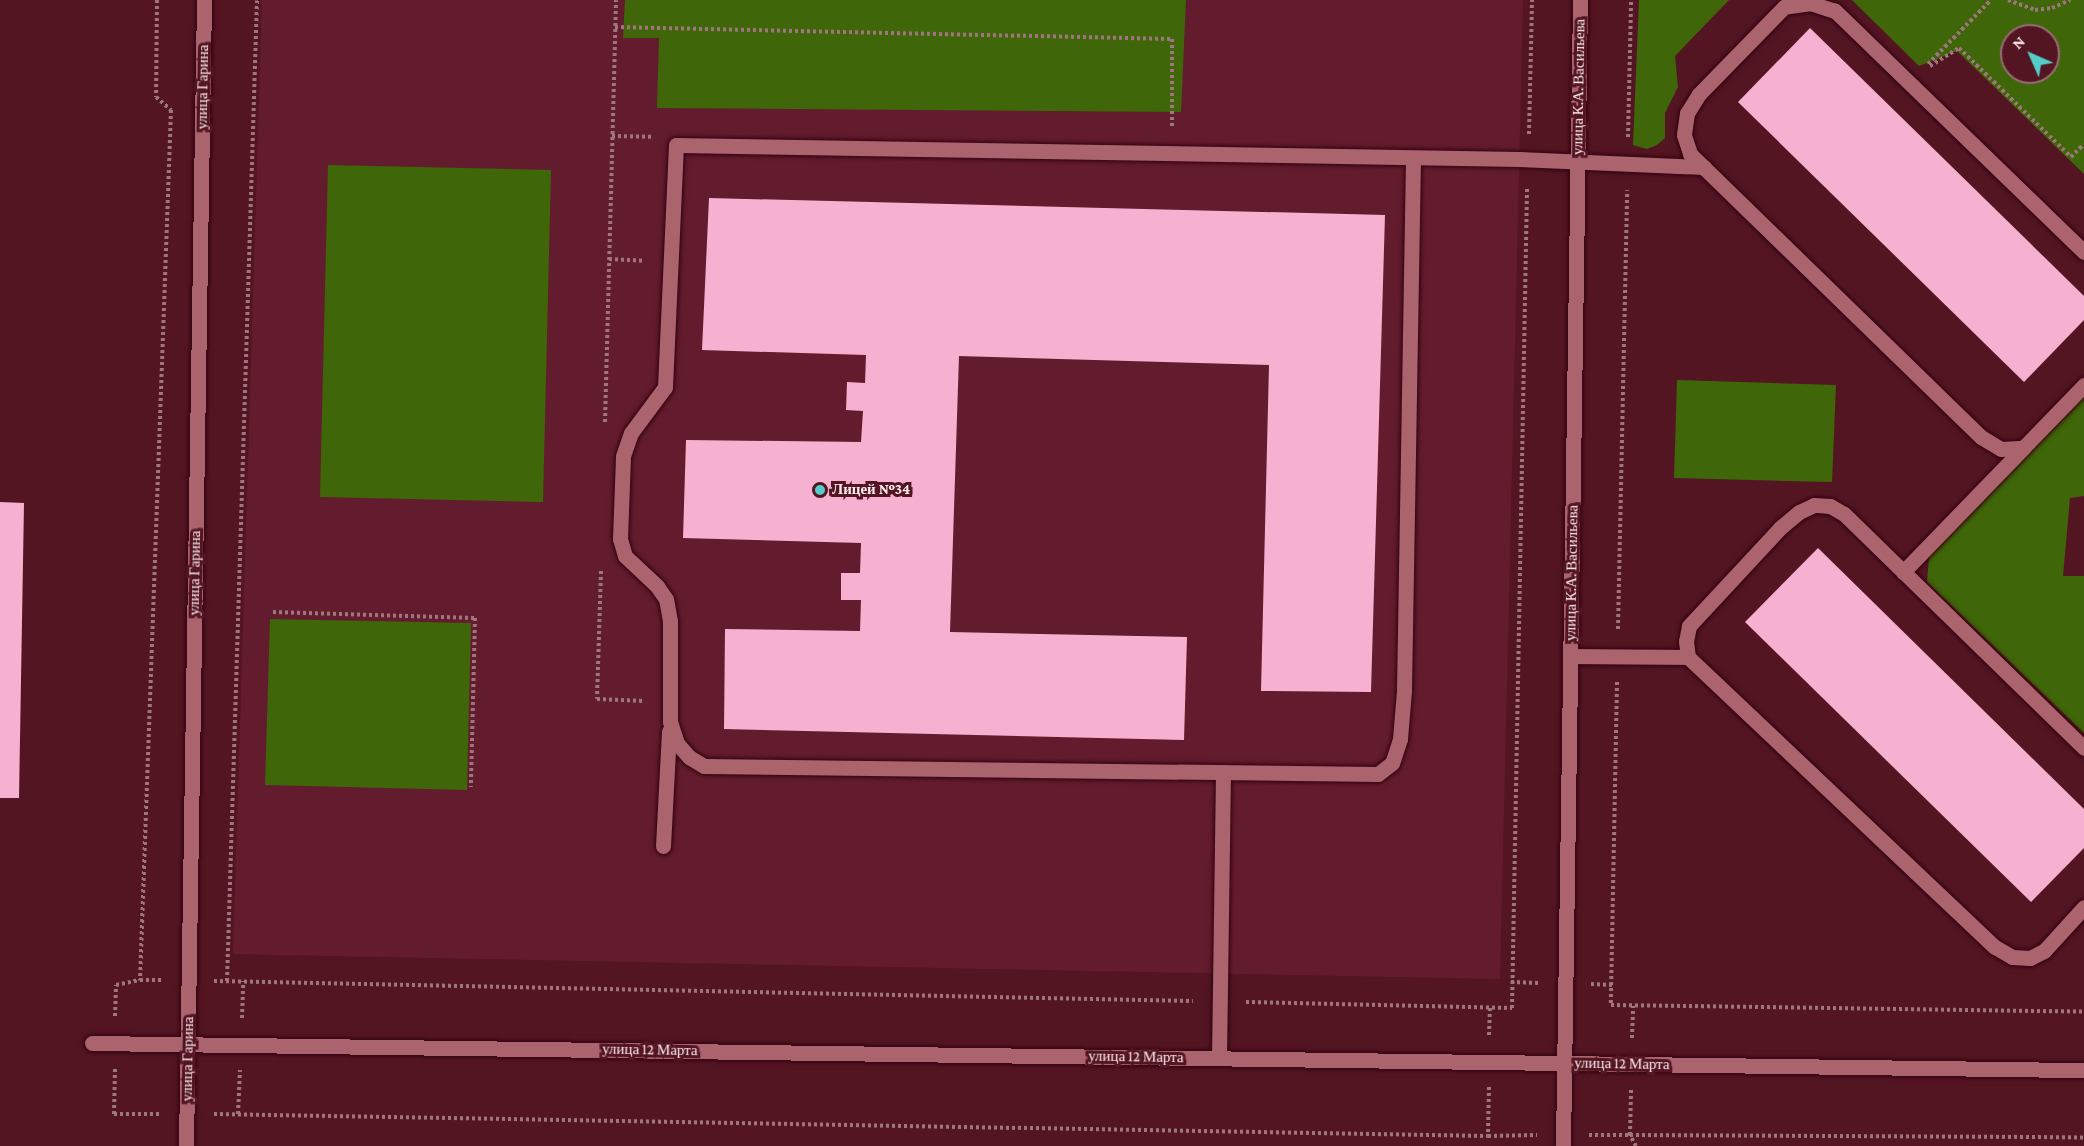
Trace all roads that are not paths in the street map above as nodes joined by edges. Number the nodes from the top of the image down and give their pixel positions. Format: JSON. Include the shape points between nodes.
{"nodes":[{"id":1,"x":204,"y":0,"type":"edge"},
{"id":2,"x":1580,"y":0,"type":"edge"},
{"id":3,"x":1413,"y":158,"type":"junction"},
{"id":4,"x":1578,"y":160,"type":"junction"},
{"id":5,"x":1704,"y":167,"type":"junction"},
{"id":6,"x":2084,"y":252,"type":"edge"},
{"id":7,"x":2084,"y":385,"type":"edge"},
{"id":8,"x":2023,"y":448,"type":"junction"},
{"id":9,"x":1903,"y":572,"type":"junction"},
{"id":10,"x":1571,"y":656,"type":"junction"},
{"id":11,"x":1688,"y":657,"type":"junction"},
{"id":12,"x":670,"y":722,"type":"junction"},
{"id":13,"x":2084,"y":748,"type":"edge"},
{"id":14,"x":1222,"y":772,"type":"junction"},
{"id":15,"x":663,"y":846,"type":"dead end"},
{"id":16,"x":2084,"y":908,"type":"edge"},
{"id":17,"x":92,"y":1042,"type":"dead end"},
{"id":18,"x":188,"y":1044,"type":"junction"},
{"id":19,"x":1220,"y":1058,"type":"junction"},
{"id":20,"x":1565,"y":1063,"type":"junction"},
{"id":21,"x":2084,"y":1070,"type":"edge"},
{"id":22,"x":186,"y":1146,"type":"edge"},
{"id":23,"x":1563,"y":1146,"type":"edge"}],
"edges":[{"from":1,"to":18,"type":"street","name":"улица Гарина"},
{"from":2,"to":4,"type":"street","name":"улица К.А. Васильева"},
{"from":3,"to":4,"type":"street"},
{"from":3,"to":12,"type":"street","via":[[676,145],[665,387],[631,433],[622,456],[620,539],[625,556],[666,599],[670,621]]},
{"from":3,"to":14,"type":"street","via":[[1400,739],[1392,763],[1378,774]]},
{"from":4,"to":5,"type":"street"},
{"from":4,"to":10,"type":"street","name":"улица К.А. Васильева"},
{"from":5,"to":6,"type":"street","via":[[1690,154],[1684,135],[1687,114],[1699,94],[1784,7],[1811,3],[1835,11]]},
{"from":5,"to":8,"type":"street","via":[[1980,437],[2001,448]]},
{"from":7,"to":8,"type":"street"},
{"from":8,"to":9,"type":"street"},
{"from":9,"to":11,"type":"street","via":[[1844,514],[1830,506],[1814,505],[1780,528],[1689,626]]},
{"from":9,"to":13,"type":"street"},
{"from":10,"to":11,"type":"street"},
{"from":10,"to":20,"type":"street","name":"улица К.А. Васильева"},
{"from":11,"to":16,"type":"street","via":[[1995,947],[2012,957],[2030,958],[2044,951]]},
{"from":12,"to":14,"type":"street","via":[[677,743],[704,766]]},
{"from":12,"to":15,"type":"street"},
{"from":14,"to":19,"type":"street"},
{"from":17,"to":18,"type":"street","name":"улица 12 Марта"},
{"from":18,"to":19,"type":"street","name":"улица 12 Марта"},
{"from":18,"to":22,"type":"street","name":"улица Гарина"},
{"from":19,"to":20,"type":"street","name":"улица 12 Марта"},
{"from":20,"to":21,"type":"street","name":"улица 12 Марта"},
{"from":20,"to":23,"type":"street","name":"улица К.А. Васильева"}]}
